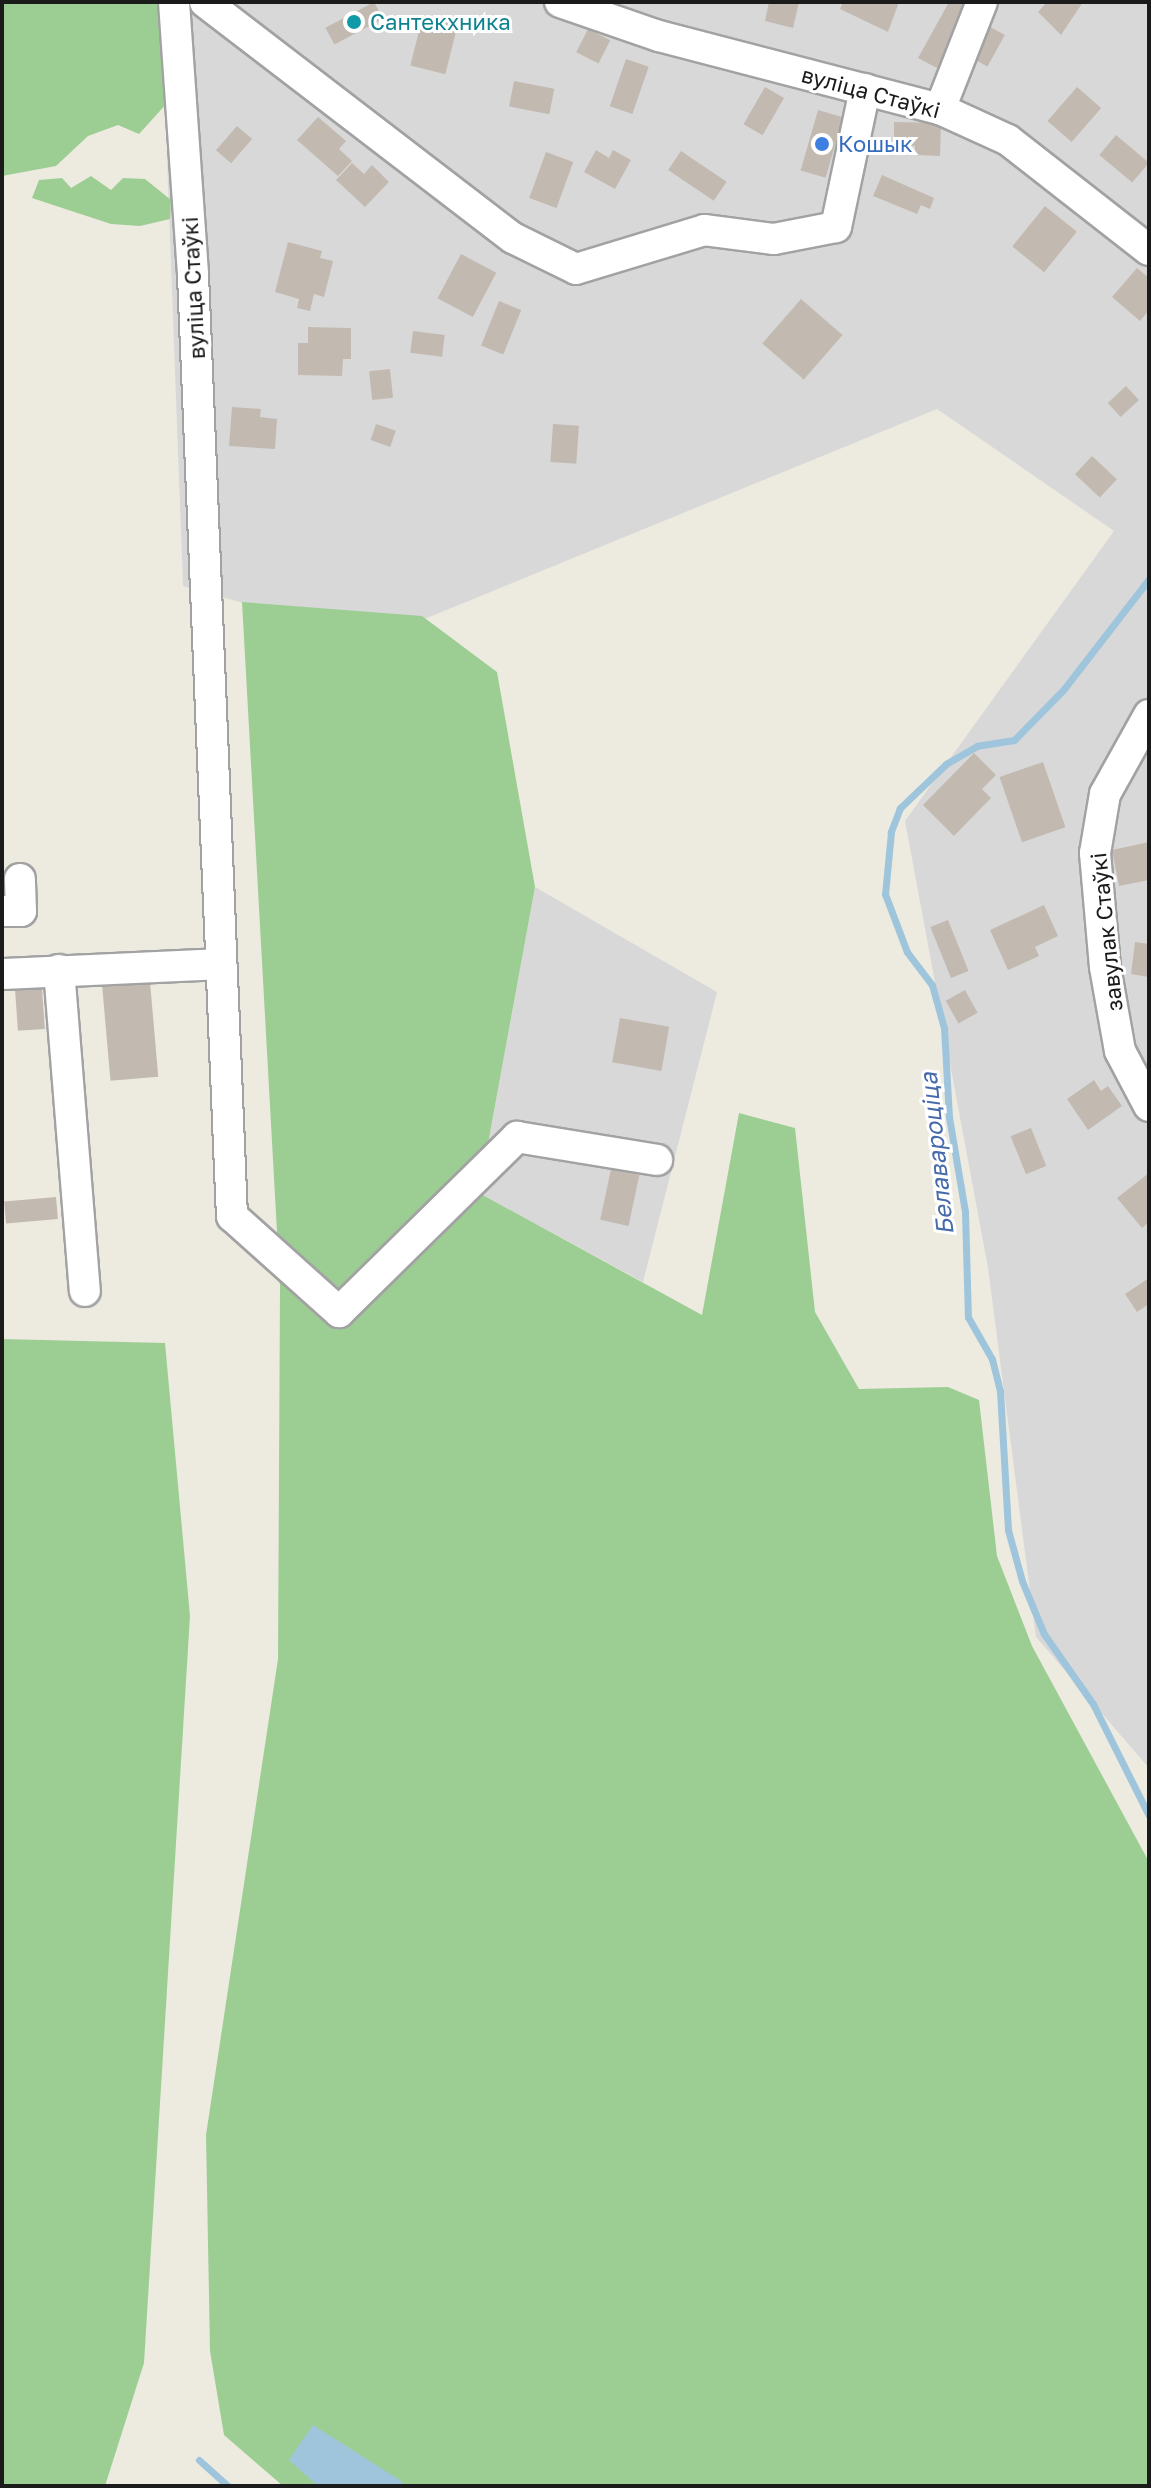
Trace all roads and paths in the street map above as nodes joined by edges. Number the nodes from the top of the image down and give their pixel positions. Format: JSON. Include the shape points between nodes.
{"nodes":[{"id":1,"x":174,"y":2,"type":"edge"},
{"id":2,"x":205,"y":2,"type":"edge"},
{"id":3,"x":560,"y":2,"type":"edge"},
{"id":4,"x":982,"y":2,"type":"edge"},
{"id":5,"x":865,"y":89,"type":"junction"},
{"id":6,"x":940,"y":109,"type":"junction"},
{"id":7,"x":1149,"y":250,"type":"edge"},
{"id":8,"x":1149,"y":715,"type":"edge"},
{"id":9,"x":20,"y":879,"type":"dead end"},
{"id":10,"x":2,"y":911,"type":"edge"},
{"id":11,"x":219,"y":964,"type":"junction"},
{"id":12,"x":59,"y":970,"type":"junction"},
{"id":13,"x":2,"y":974,"type":"edge"},
{"id":14,"x":1149,"y":1106,"type":"edge"},
{"id":15,"x":657,"y":1160,"type":"dead end"},
{"id":16,"x":85,"y":1291,"type":"dead end"}],
"edges":[{"from":1,"to":11,"type":"street","name":"вуліца Стаўкі","via":[[193,275]]},
{"from":2,"to":5,"type":"street","via":[[513,238],[576,269],[704,230],[774,239],[836,227]]},
{"from":3,"to":5,"type":"street","name":"вуліца Стаўкі","via":[[659,36]]},
{"from":4,"to":6,"type":"street"},
{"from":5,"to":6,"type":"street","name":"вуліца Стаўкі"},
{"from":6,"to":7,"type":"street","name":"вуліца Стаўкі","via":[[1008,140]]},
{"from":8,"to":14,"type":"street","name":"завулак Стаўкі","via":[[1105,794],[1095,853],[1105,967],[1120,1051]]},
{"from":9,"to":10,"type":"street","via":[[21,911]]},
{"from":11,"to":12,"type":"street"},
{"from":11,"to":15,"type":"street","name":"вуліца Стаўкі","via":[[232,1216],[339,1312],[517,1137]]},
{"from":12,"to":13,"type":"street"},
{"from":12,"to":16,"type":"street"}]}
